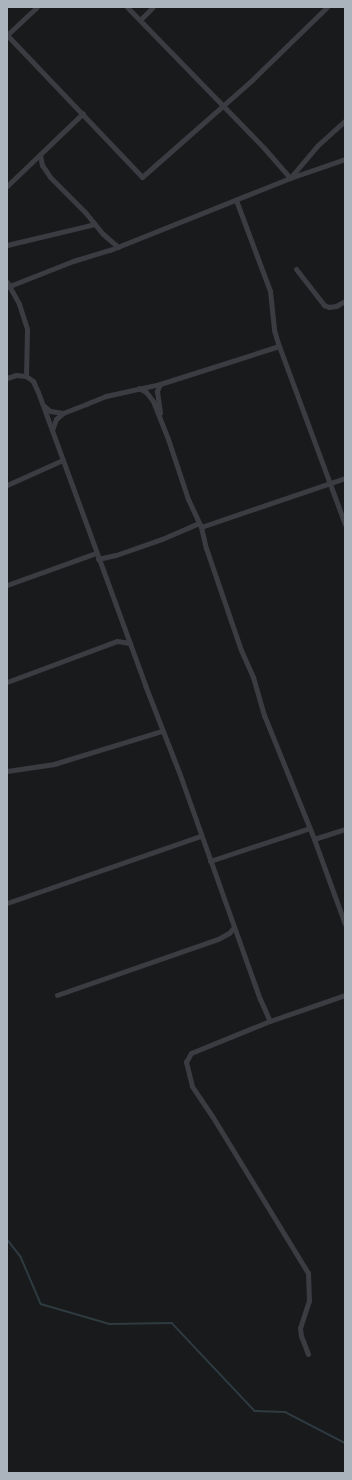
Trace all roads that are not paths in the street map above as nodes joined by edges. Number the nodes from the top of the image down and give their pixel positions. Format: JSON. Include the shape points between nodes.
{"nodes":[{"id":1,"x":37,"y":7,"type":"edge"},
{"id":2,"x":127,"y":7,"type":"edge"},
{"id":3,"x":153,"y":7,"type":"edge"},
{"id":4,"x":327,"y":7,"type":"edge"},
{"id":5,"x":140,"y":20,"type":"junction"},
{"id":6,"x":7,"y":35,"type":"edge"},
{"id":7,"x":222,"y":105,"type":"junction"},
{"id":8,"x":83,"y":113,"type":"junction"},
{"id":9,"x":345,"y":121,"type":"edge"},
{"id":10,"x":40,"y":155,"type":"junction"},
{"id":11,"x":345,"y":159,"type":"edge"},
{"id":12,"x":290,"y":178,"type":"junction"},
{"id":13,"x":7,"y":186,"type":"edge"},
{"id":14,"x":236,"y":200,"type":"junction"},
{"id":15,"x":95,"y":224,"type":"junction"},
{"id":16,"x":7,"y":245,"type":"edge"},
{"id":17,"x":118,"y":246,"type":"junction"},
{"id":18,"x":296,"y":270,"type":"dead end"},
{"id":19,"x":8,"y":285,"type":"edge"},
{"id":20,"x":345,"y":301,"type":"edge"},
{"id":21,"x":279,"y":346,"type":"junction"},
{"id":22,"x":26,"y":376,"type":"junction"},
{"id":23,"x":7,"y":378,"type":"edge"},
{"id":24,"x":160,"y":384,"type":"junction"},
{"id":25,"x":139,"y":388,"type":"junction"},
{"id":26,"x":43,"y":405,"type":"junction"},
{"id":27,"x":63,"y":413,"type":"junction"},
{"id":28,"x":161,"y":420,"type":"junction"},
{"id":29,"x":52,"y":431,"type":"junction"},
{"id":30,"x":63,"y":460,"type":"junction"},
{"id":31,"x":345,"y":478,"type":"edge"},
{"id":32,"x":330,"y":482,"type":"junction"},
{"id":33,"x":7,"y":485,"type":"edge"},
{"id":34,"x":345,"y":524,"type":"edge"},
{"id":35,"x":200,"y":525,"type":"junction"},
{"id":36,"x":97,"y":556,"type":"junction"},
{"id":37,"x":7,"y":585,"type":"edge"},
{"id":38,"x":125,"y":630,"type":"junction"},
{"id":39,"x":117,"y":642,"type":"junction"},
{"id":40,"x":130,"y":643,"type":"junction"},
{"id":41,"x":7,"y":682,"type":"edge"},
{"id":42,"x":162,"y":731,"type":"junction"},
{"id":43,"x":7,"y":771,"type":"edge"},
{"id":44,"x":310,"y":828,"type":"junction"},
{"id":45,"x":345,"y":829,"type":"edge"},
{"id":46,"x":201,"y":836,"type":"junction"},
{"id":47,"x":314,"y":839,"type":"junction"},
{"id":48,"x":210,"y":861,"type":"junction"},
{"id":49,"x":7,"y":904,"type":"edge"},
{"id":50,"x":345,"y":924,"type":"edge"},
{"id":51,"x":234,"y":927,"type":"junction"},
{"id":52,"x":57,"y":995,"type":"dead end"},
{"id":53,"x":345,"y":995,"type":"edge"},
{"id":54,"x":270,"y":1022,"type":"junction"},
{"id":55,"x":308,"y":1354,"type":"dead end"}],
"edges":[{"from":1,"to":6,"type":"street"},
{"from":2,"to":5,"type":"street"},
{"from":3,"to":5,"type":"street"},
{"from":4,"to":7,"type":"street","via":[[252,80]]},
{"from":5,"to":7,"type":"street"},
{"from":6,"to":8,"type":"street"},
{"from":7,"to":8,"type":"street","via":[[142,177]]},
{"from":7,"to":12,"type":"street"},
{"from":8,"to":10,"type":"street"},
{"from":9,"to":12,"type":"street","via":[[318,145]]},
{"from":10,"to":13,"type":"street"},
{"from":10,"to":15,"type":"street","via":[[42,165],[50,177]]},
{"from":11,"to":12,"type":"street"},
{"from":12,"to":14,"type":"street"},
{"from":14,"to":17,"type":"street"},
{"from":14,"to":21,"type":"street","via":[[270,291],[274,330]]},
{"from":15,"to":16,"type":"street"},
{"from":15,"to":17,"type":"street"},
{"from":17,"to":19,"type":"street"},
{"from":18,"to":20,"type":"street","via":[[324,305],[336,306]]},
{"from":19,"to":22,"type":"street","via":[[27,328]]},
{"from":21,"to":24,"type":"street"},
{"from":21,"to":32,"type":"street"},
{"from":22,"to":23,"type":"street","via":[[16,375]]},
{"from":22,"to":26,"type":"street","via":[[33,382]]},
{"from":24,"to":25,"type":"street"},
{"from":24,"to":28,"type":"street","via":[[157,391]]},
{"from":25,"to":27,"type":"street","via":[[106,396]]},
{"from":25,"to":28,"type":"street","via":[[150,397]]},
{"from":26,"to":27,"type":"street","via":[[50,411]]},
{"from":26,"to":29,"type":"street"},
{"from":27,"to":29,"type":"street","via":[[56,419]]},
{"from":28,"to":35,"type":"street","via":[[188,499]]},
{"from":29,"to":30,"type":"street"},
{"from":30,"to":33,"type":"street"},
{"from":30,"to":36,"type":"street"},
{"from":31,"to":32,"type":"street"},
{"from":32,"to":34,"type":"street"},
{"from":32,"to":35,"type":"street"},
{"from":35,"to":36,"type":"street","via":[[162,539]]},
{"from":35,"to":44,"type":"street","via":[[264,715]]},
{"from":36,"to":37,"type":"street"},
{"from":36,"to":38,"type":"street"},
{"from":38,"to":39,"type":"street"},
{"from":38,"to":40,"type":"street"},
{"from":39,"to":40,"type":"street"},
{"from":39,"to":41,"type":"street"},
{"from":40,"to":42,"type":"street"},
{"from":42,"to":43,"type":"street","via":[[54,764]]},
{"from":42,"to":46,"type":"street"},
{"from":44,"to":47,"type":"street"},
{"from":44,"to":48,"type":"street"},
{"from":45,"to":47,"type":"street"},
{"from":46,"to":48,"type":"street"},
{"from":46,"to":49,"type":"street"},
{"from":47,"to":50,"type":"street"},
{"from":48,"to":51,"type":"street"},
{"from":51,"to":52,"type":"street","via":[[218,939]]},
{"from":51,"to":54,"type":"street"},
{"from":53,"to":54,"type":"street"},
{"from":54,"to":55,"type":"street","via":[[191,1053],[186,1067],[196,1092],[308,1273],[309,1301],[300,1328],[300,1336]]}]}
